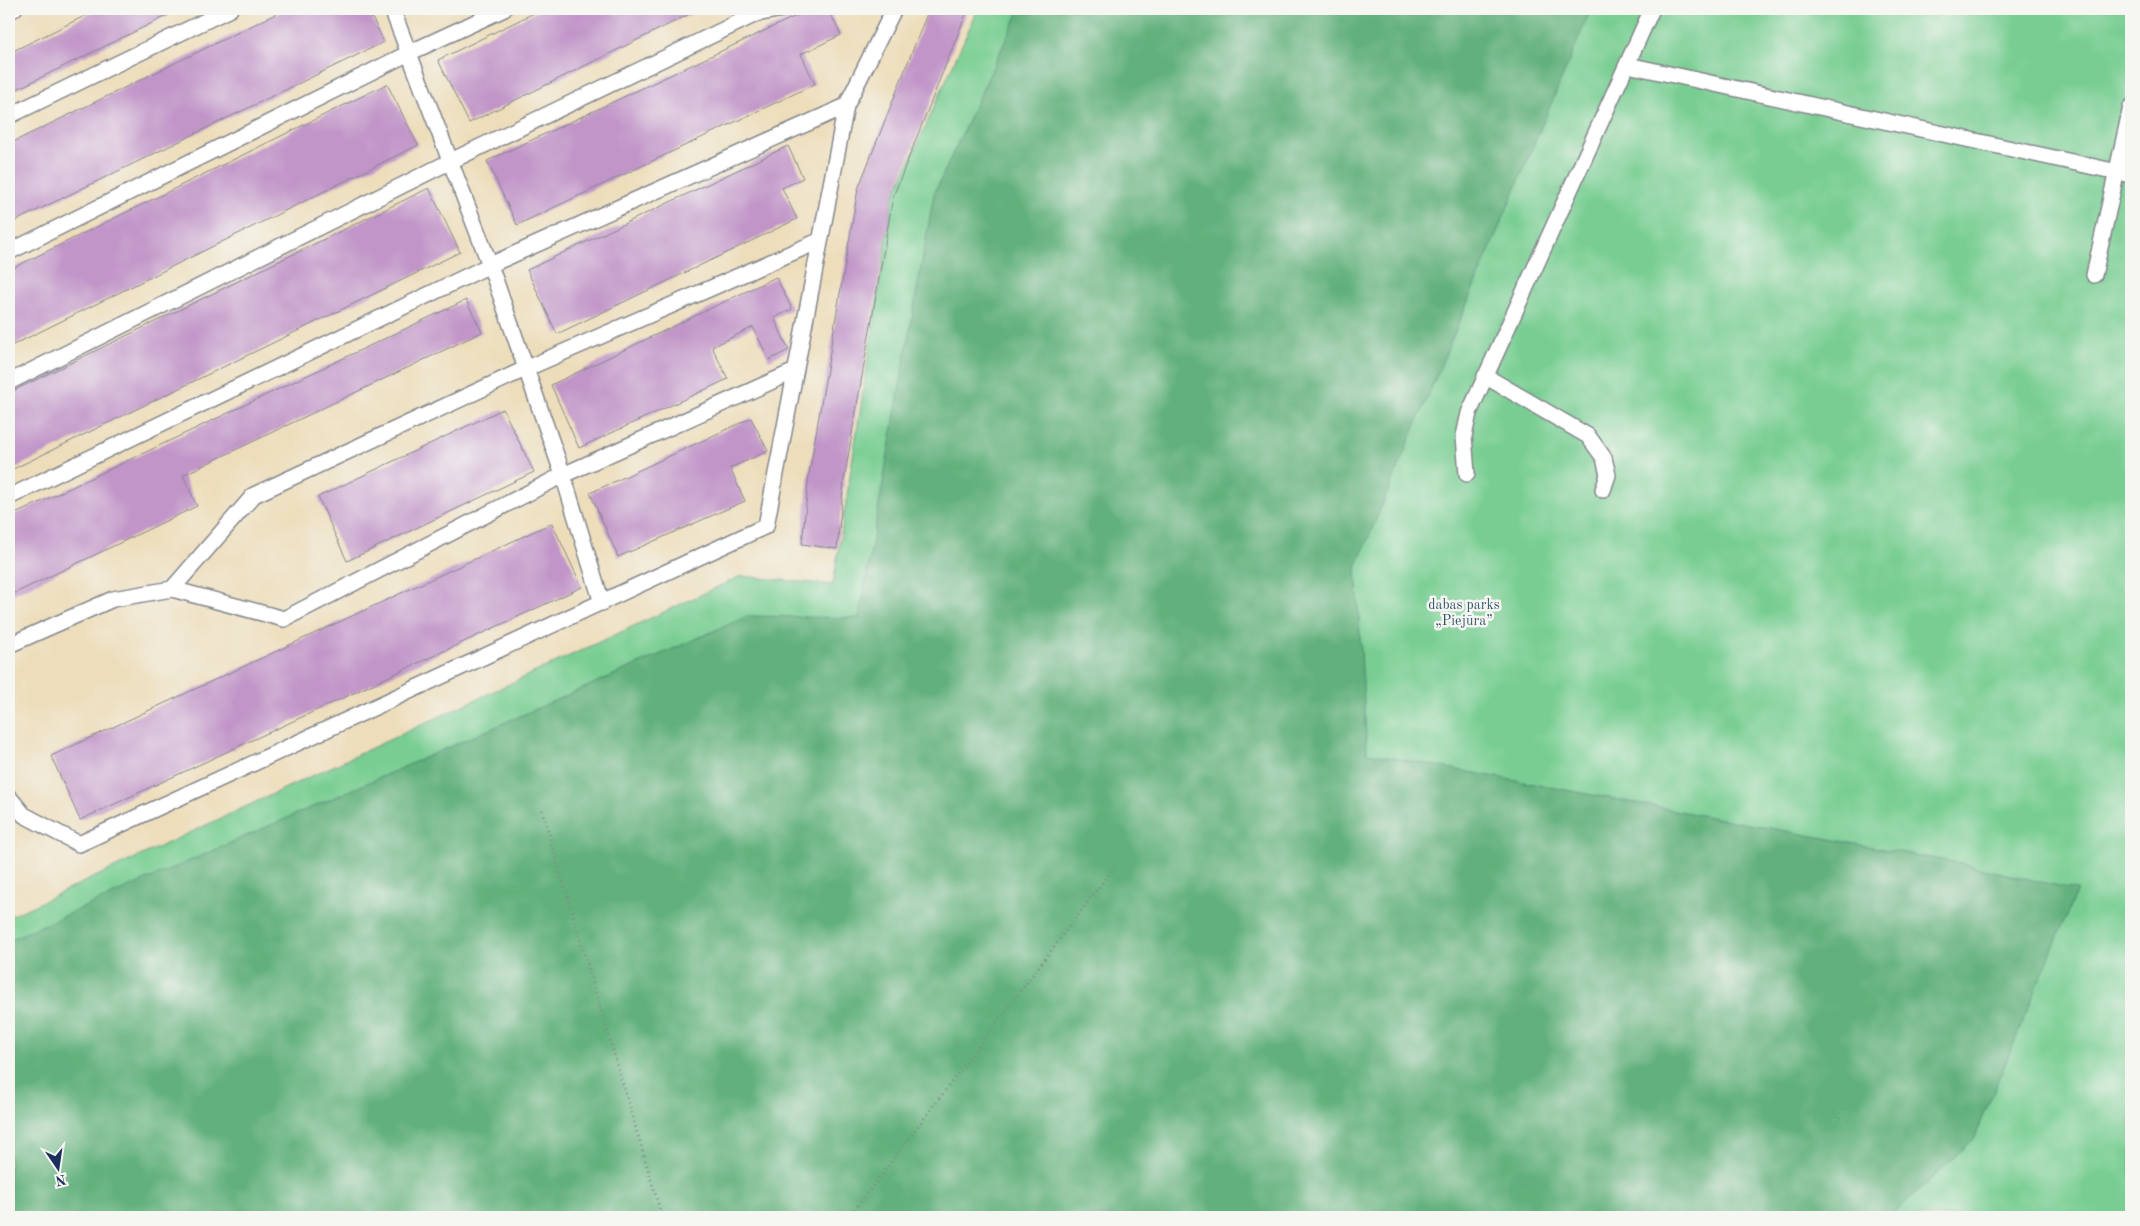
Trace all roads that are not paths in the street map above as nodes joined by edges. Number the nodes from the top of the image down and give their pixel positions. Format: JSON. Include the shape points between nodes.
{"nodes":[{"id":1,"x":14,"y":9,"type":"edge"},
{"id":2,"x":230,"y":9,"type":"edge"},
{"id":3,"x":392,"y":9,"type":"edge"},
{"id":4,"x":504,"y":9,"type":"edge"},
{"id":5,"x":783,"y":9,"type":"edge"},
{"id":6,"x":894,"y":9,"type":"edge"},
{"id":7,"x":1652,"y":9,"type":"edge"},
{"id":8,"x":9,"y":11,"type":"edge"},
{"id":9,"x":409,"y":53,"type":"junction"},
{"id":10,"x":1628,"y":65,"type":"junction"},
{"id":11,"x":846,"y":106,"type":"junction"},
{"id":12,"x":2131,"y":108,"type":"edge"},
{"id":13,"x":9,"y":116,"type":"edge"},
{"id":14,"x":451,"y":161,"type":"junction"},
{"id":15,"x":2116,"y":172,"type":"junction"},
{"id":16,"x":2131,"y":175,"type":"edge"},
{"id":17,"x":819,"y":241,"type":"junction"},
{"id":18,"x":9,"y":252,"type":"edge"},
{"id":19,"x":490,"y":265,"type":"junction"},
{"id":20,"x":2094,"y":275,"type":"dead end"},
{"id":21,"x":525,"y":369,"type":"junction"},
{"id":22,"x":795,"y":371,"type":"junction"},
{"id":23,"x":1485,"y":376,"type":"junction"},
{"id":24,"x":9,"y":382,"type":"edge"},
{"id":25,"x":1467,"y":474,"type":"dead end"},
{"id":26,"x":563,"y":475,"type":"junction"},
{"id":27,"x":1603,"y":490,"type":"dead end"},
{"id":28,"x":9,"y":497,"type":"edge"},
{"id":29,"x":172,"y":590,"type":"junction"},
{"id":30,"x":602,"y":603,"type":"junction"},
{"id":31,"x":9,"y":645,"type":"edge"},
{"id":32,"x":9,"y":797,"type":"edge"}],
"edges":[{"from":1,"to":8,"type":"lane"},
{"from":2,"to":13,"type":"lane"},
{"from":3,"to":9,"type":"lane"},
{"from":4,"to":9,"type":"lane"},
{"from":5,"to":14,"type":"lane","via":[[756,14]]},
{"from":6,"to":11,"type":"lane"},
{"from":7,"to":10,"type":"lane"},
{"from":9,"to":14,"type":"lane"},
{"from":9,"to":18,"type":"lane"},
{"from":10,"to":15,"type":"lane"},
{"from":10,"to":23,"type":"lane"},
{"from":11,"to":17,"type":"lane"},
{"from":11,"to":19,"type":"lane"},
{"from":12,"to":15,"type":"lane"},
{"from":14,"to":19,"type":"lane"},
{"from":14,"to":24,"type":"lane"},
{"from":15,"to":16,"type":"lane"},
{"from":15,"to":20,"type":"lane"},
{"from":17,"to":21,"type":"lane"},
{"from":17,"to":22,"type":"lane"},
{"from":19,"to":21,"type":"lane"},
{"from":19,"to":28,"type":"lane"},
{"from":21,"to":26,"type":"lane"},
{"from":21,"to":29,"type":"lane","via":[[254,495]]},
{"from":22,"to":26,"type":"lane"},
{"from":22,"to":30,"type":"lane","via":[[766,526]]},
{"from":23,"to":25,"type":"lane","via":[[1469,413],[1464,436]]},
{"from":23,"to":27,"type":"lane","via":[[1588,436],[1604,458],[1608,475]]},
{"from":26,"to":29,"type":"lane","via":[[284,619]]},
{"from":26,"to":30,"type":"lane"},
{"from":29,"to":31,"type":"lane","via":[[113,599]]},
{"from":30,"to":32,"type":"lane","via":[[79,844],[24,815]]}]}
